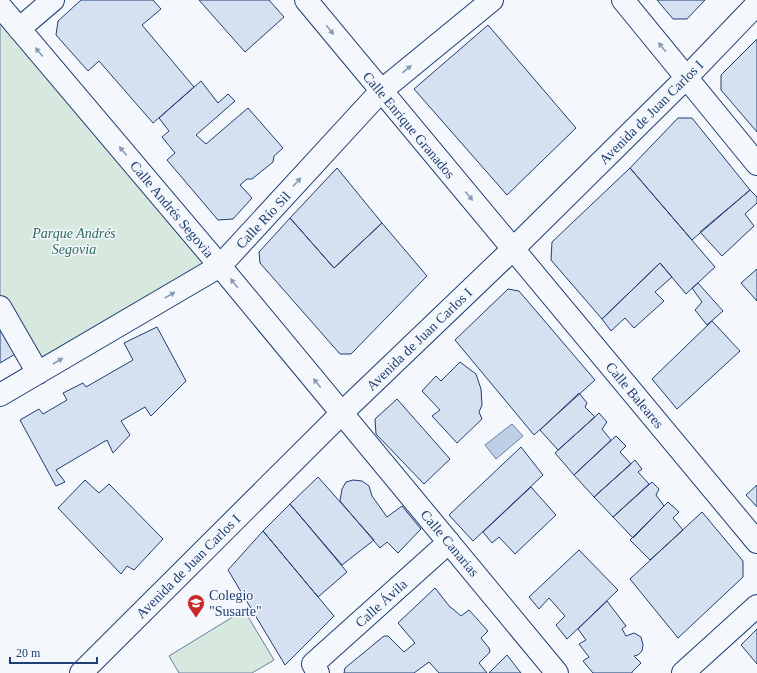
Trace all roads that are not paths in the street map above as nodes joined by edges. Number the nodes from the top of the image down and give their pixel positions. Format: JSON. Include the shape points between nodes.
{"nodes":[{"id":1,"x":53,"y":0,"type":"edge"},
{"id":2,"x":306,"y":0,"type":"edge"},
{"id":3,"x":492,"y":0,"type":"edge"},
{"id":4,"x":623,"y":0,"type":"edge"},
{"id":5,"x":757,"y":4,"type":"edge"},
{"id":6,"x":0,"y":6,"type":"edge"},
{"id":7,"x":19,"y":29,"type":"junction"},
{"id":8,"x":686,"y":78,"type":"junction"},
{"id":9,"x":381,"y":91,"type":"junction"},
{"id":10,"x":757,"y":164,"type":"edge"},
{"id":11,"x":513,"y":249,"type":"junction"},
{"id":12,"x":220,"y":266,"type":"junction"},
{"id":13,"x":0,"y":307,"type":"edge"},
{"id":14,"x":38,"y":373,"type":"junction"},
{"id":15,"x":0,"y":395,"type":"edge"},
{"id":16,"x":342,"y":414,"type":"junction"},
{"id":17,"x":449,"y":542,"type":"junction"},
{"id":18,"x":757,"y":542,"type":"edge"},
{"id":19,"x":757,"y":606,"type":"edge"},
{"id":20,"x":315,"y":669,"type":"edge"},
{"id":21,"x":81,"y":673,"type":"edge"},
{"id":22,"x":557,"y":673,"type":"edge"},
{"id":23,"x":683,"y":673,"type":"edge"}],
"edges":[{"from":1,"to":7,"type":"street"},
{"from":2,"to":9,"type":"street","name":"Calle Enrique Granados","one_way":true},
{"from":9,"to":3,"type":"street","name":"Calle Río Sil","one_way":true},
{"from":8,"to":4,"type":"street","one_way":true},
{"from":5,"to":8,"type":"street","name":"Avenida de Juan Carlos I"},
{"from":6,"to":7,"type":"street","name":"Calle Andrés Segovia"},
{"from":12,"to":7,"type":"street","name":"Calle Andrés Segovia","one_way":true},
{"from":8,"to":10,"type":"street"},
{"from":8,"to":11,"type":"street","name":"Avenida de Juan Carlos I"},
{"from":9,"to":11,"type":"street","name":"Calle Enrique Granados","one_way":true},
{"from":12,"to":9,"type":"street","name":"Calle Río Sil","one_way":true},
{"from":11,"to":16,"type":"street","name":"Avenida de Juan Carlos I"},
{"from":11,"to":18,"type":"street","name":"Calle Baleares"},
{"from":14,"to":12,"type":"street","name":"Calle Río Sil","one_way":true},
{"from":16,"to":12,"type":"street","name":"Calle Andrés Segovia","one_way":true},
{"from":13,"to":14,"type":"street"},
{"from":14,"to":15,"type":"street","name":"Calle Río Sil"},
{"from":16,"to":17,"type":"street","name":"Calle Canarias"},
{"from":16,"to":21,"type":"street","name":"Avenida de Juan Carlos I"},
{"from":17,"to":20,"type":"street","name":"Calle Ávila"},
{"from":17,"to":22,"type":"street","name":"Calle Canarias"},
{"from":19,"to":23,"type":"street"}]}
